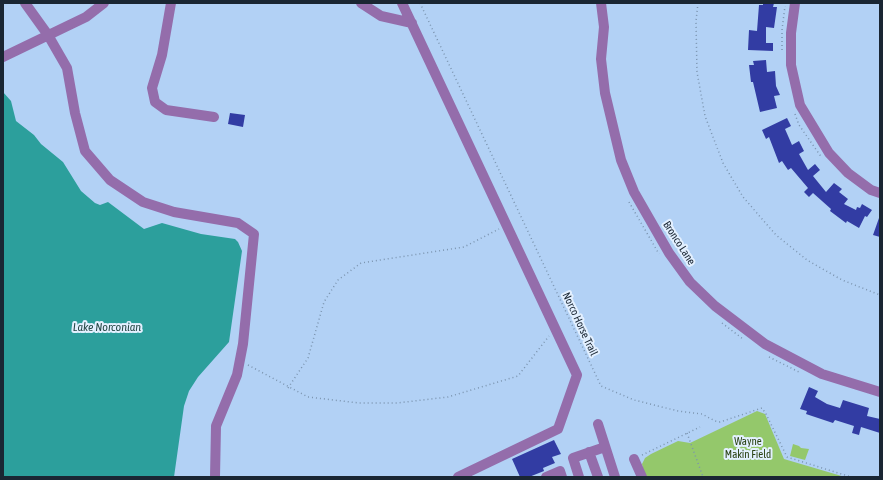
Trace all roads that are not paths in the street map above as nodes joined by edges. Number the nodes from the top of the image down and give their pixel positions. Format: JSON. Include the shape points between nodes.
{"nodes":[{"id":1,"x":25,"y":3,"type":"edge"},
{"id":2,"x":104,"y":3,"type":"edge"},
{"id":3,"x":171,"y":3,"type":"edge"},
{"id":4,"x":362,"y":3,"type":"edge"},
{"id":5,"x":402,"y":3,"type":"edge"},
{"id":6,"x":601,"y":3,"type":"edge"},
{"id":7,"x":795,"y":3,"type":"edge"},
{"id":8,"x":412,"y":23,"type":"junction"},
{"id":9,"x":48,"y":35,"type":"junction"},
{"id":10,"x":3,"y":57,"type":"edge"},
{"id":11,"x":214,"y":117,"type":"dead end"},
{"id":12,"x":880,"y":193,"type":"edge"},
{"id":13,"x":880,"y":392,"type":"edge"},
{"id":14,"x":598,"y":424,"type":"dead end"},
{"id":15,"x":605,"y":447,"type":"junction"},
{"id":16,"x":589,"y":452,"type":"junction"},
{"id":17,"x":634,"y":459,"type":"road end"},
{"id":18,"x":215,"y":477,"type":"edge"},
{"id":19,"x":458,"y":477,"type":"edge"},
{"id":20,"x":546,"y":477,"type":"edge"},
{"id":21,"x":562,"y":477,"type":"edge"},
{"id":22,"x":580,"y":477,"type":"edge"},
{"id":23,"x":598,"y":477,"type":"edge"},
{"id":24,"x":616,"y":477,"type":"edge"},
{"id":25,"x":642,"y":477,"type":"edge"}],
"edges":[{"from":1,"to":9,"type":"street"},
{"from":2,"to":9,"type":"street","via":[[86,17]]},
{"from":3,"to":11,"type":"street","via":[[162,55],[152,88],[155,102],[166,110]]},
{"from":4,"to":8,"type":"street","via":[[381,16]]},
{"from":5,"to":8,"type":"street"},
{"from":6,"to":13,"type":"street","name":"Bronco Lane","via":[[604,27],[601,59],[605,93],[621,160],[634,192],[669,253],[690,282],[715,306],[765,344],[822,374]]},
{"from":7,"to":12,"type":"street","via":[[791,32],[791,65],[800,105],[829,153],[848,173],[871,190]]},
{"from":8,"to":19,"type":"street","via":[[577,375],[558,429]]},
{"from":9,"to":10,"type":"street"},
{"from":9,"to":18,"type":"street","via":[[67,68],[85,150],[110,180],[143,202],[174,212],[238,223],[254,234],[237,375],[216,426]]},
{"from":14,"to":15,"type":"street"},
{"from":15,"to":16,"type":"street"},
{"from":15,"to":24,"type":"street"},
{"from":16,"to":22,"type":"street","via":[[573,458]]},
{"from":16,"to":23,"type":"street"},
{"from":17,"to":25,"type":"street"},
{"from":20,"to":21,"type":"street","via":[[560,471]]}]}
